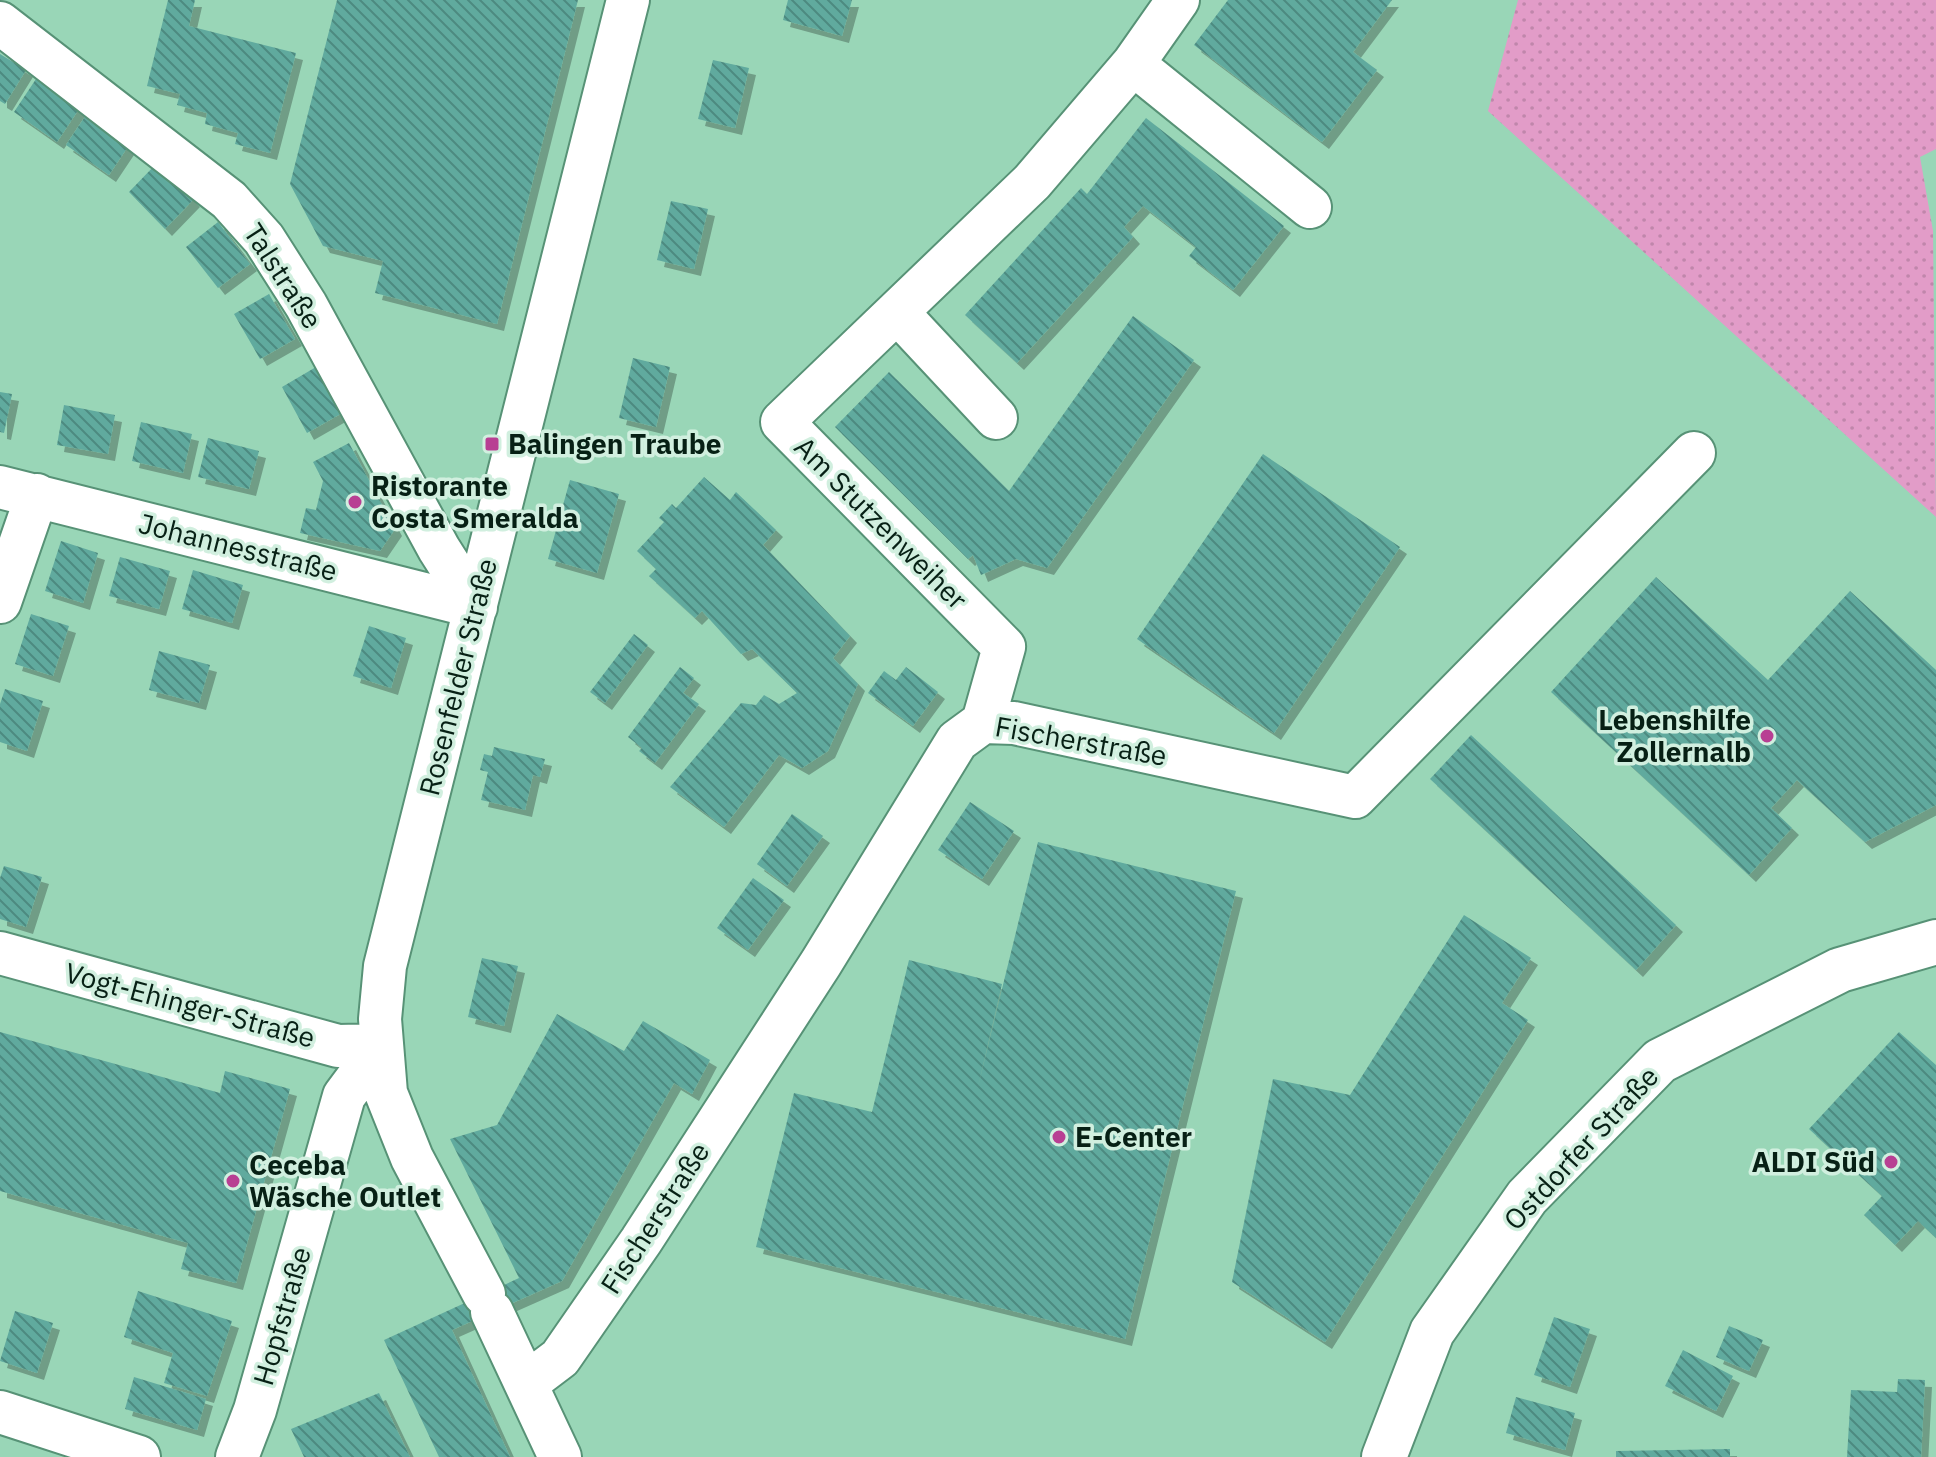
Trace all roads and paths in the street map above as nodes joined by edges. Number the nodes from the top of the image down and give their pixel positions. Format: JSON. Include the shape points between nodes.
{"nodes":[{"id":1,"x":628,"y":0,"type":"edge"},
{"id":2,"x":1178,"y":0,"type":"edge"},
{"id":3,"x":0,"y":23,"type":"edge"},
{"id":4,"x":1133,"y":64,"type":"junction"},
{"id":5,"x":1310,"y":207,"type":"dead end"},
{"id":6,"x":897,"y":312,"type":"junction"},
{"id":7,"x":996,"y":418,"type":"dead end"},
{"id":8,"x":1694,"y":453,"type":"dead end"},
{"id":9,"x":18,"y":491,"type":"edge"},
{"id":10,"x":0,"y":602,"type":"edge"},
{"id":11,"x":476,"y":607,"type":"junction"},
{"id":12,"x":983,"y":722,"type":"junction"},
{"id":13,"x":1936,"y":942,"type":"edge"},
{"id":14,"x":0,"y":953,"type":"edge"},
{"id":15,"x":382,"y":1045,"type":"junction"},
{"id":16,"x":527,"y":1383,"type":"junction"},
{"id":17,"x":0,"y":1412,"type":"edge"},
{"id":18,"x":139,"y":1457,"type":"edge"},
{"id":19,"x":237,"y":1457,"type":"edge"},
{"id":20,"x":560,"y":1457,"type":"edge"},
{"id":21,"x":1384,"y":1457,"type":"edge"}],
"edges":[{"from":1,"to":11,"type":"street","name":"Rosenfelder Straße"},
{"from":2,"to":4,"type":"street","name":"Am Stutzenweiher"},
{"from":3,"to":11,"type":"street","name":"Talstraße","via":[[229,200],[264,239]]},
{"from":4,"to":5,"type":"street"},
{"from":4,"to":6,"type":"street","name":"Am Stutzenweiher","via":[[1032,182]]},
{"from":6,"to":7,"type":"street"},
{"from":6,"to":12,"type":"street","name":"Am Stutzenweiher","via":[[782,422],[1004,647]]},
{"from":8,"to":12,"type":"street","name":"Fischerstraße","via":[[1355,797],[1014,723]]},
{"from":9,"to":10,"type":"street"},
{"from":9,"to":11,"type":"street","name":"Johannesstraße"},
{"from":11,"to":15,"type":"street","name":"Rosenfelder Straße","via":[[385,966]]},
{"from":12,"to":16,"type":"street","name":"Fischerstraße","via":[[957,741],[821,963],[588,1320],[560,1358]]},
{"from":13,"to":21,"type":"main road","name":"Ostdorfer Straße","via":[[1840,970],[1660,1061],[1527,1197],[1432,1332]]},
{"from":14,"to":15,"type":"street","name":"Vogt-Ehinger-Straße","via":[[338,1046]]},
{"from":15,"to":16,"type":"street","name":"Rosenfelder Straße","via":[[386,1093],[412,1158]]},
{"from":15,"to":19,"type":"street","name":"Hopfstraße","via":[[344,1096]]},
{"from":16,"to":20,"type":"street","name":"Rosenfelder Straße"},
{"from":17,"to":18,"type":"street"}]}
